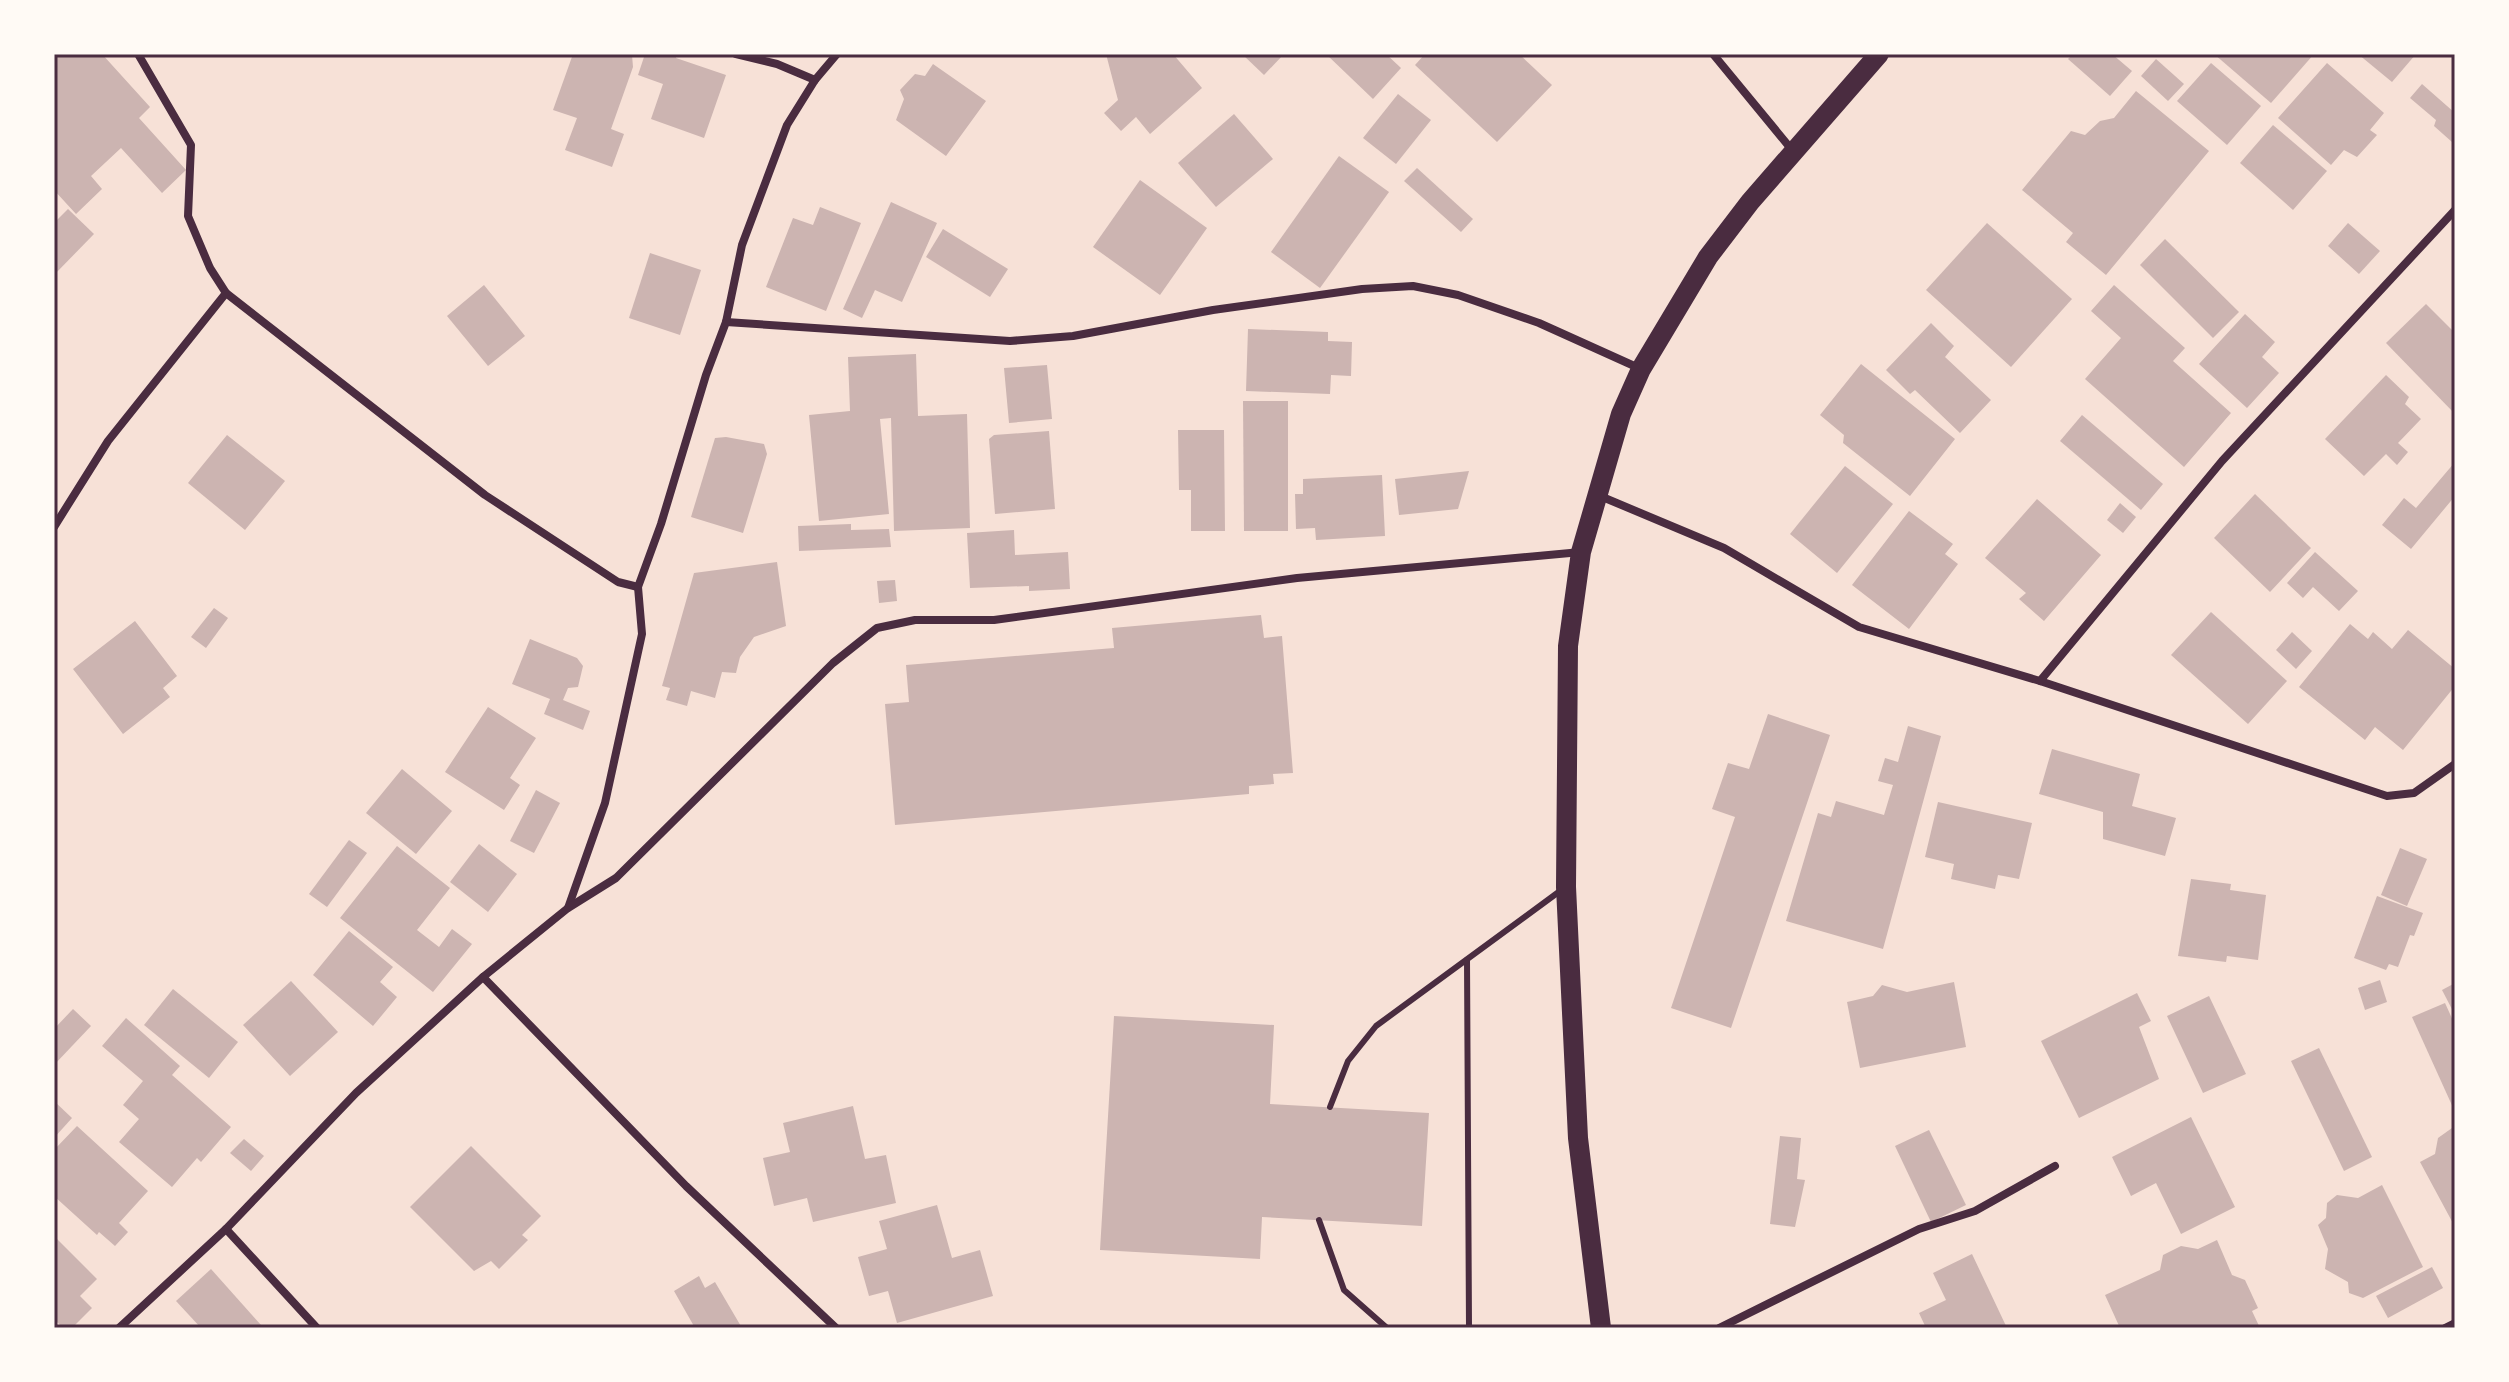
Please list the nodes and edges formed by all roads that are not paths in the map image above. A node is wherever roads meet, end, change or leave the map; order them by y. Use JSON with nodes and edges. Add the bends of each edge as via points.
{"nodes":[{"id":1,"x":138,"y":54,"type":"edge"},
{"id":2,"x":736,"y":54,"type":"edge"},
{"id":3,"x":837,"y":54,"type":"edge"},
{"id":4,"x":1713,"y":54,"type":"edge"},
{"id":5,"x":1879,"y":54,"type":"edge"},
{"id":6,"x":815,"y":80,"type":"junction"},
{"id":7,"x":1795,"y":154,"type":"junction"},
{"id":8,"x":2455,"y":210,"type":"edge"},
{"id":9,"x":226,"y":293,"type":"junction"},
{"id":10,"x":726,"y":322,"type":"junction"},
{"id":11,"x":1641,"y":369,"type":"junction"},
{"id":12,"x":1595,"y":495,"type":"junction"},
{"id":13,"x":54,"y":527,"type":"edge"},
{"id":14,"x":1581,"y":552,"type":"junction"},
{"id":15,"x":638,"y":587,"type":"junction"},
{"id":16,"x":2040,"y":681,"type":"junction"},
{"id":17,"x":2455,"y":764,"type":"edge"},
{"id":18,"x":1566,"y":887,"type":"junction"},
{"id":19,"x":568,"y":908,"type":"junction"},
{"id":20,"x":1467,"y":960,"type":"junction"},
{"id":21,"x":483,"y":977,"type":"junction"},
{"id":22,"x":1330,"y":1107,"type":"dead end"},
{"id":23,"x":2055,"y":1166,"type":"dead end"},
{"id":24,"x":1319,"y":1220,"type":"dead end"},
{"id":25,"x":226,"y":1229,"type":"junction"},
{"id":26,"x":2455,"y":1323,"type":"edge"},
{"id":27,"x":119,"y":1328,"type":"edge"},
{"id":28,"x":317,"y":1328,"type":"edge"},
{"id":29,"x":836,"y":1328,"type":"edge"},
{"id":30,"x":1387,"y":1328,"type":"edge"},
{"id":31,"x":1469,"y":1328,"type":"edge"},
{"id":32,"x":1601,"y":1328,"type":"edge"},
{"id":33,"x":1719,"y":1328,"type":"edge"},
{"id":34,"x":2445,"y":1328,"type":"edge"}],
"edges":[{"from":1,"to":9,"type":"street","via":[[191,145],[188,216]]},
{"from":2,"to":6,"type":"street"},
{"from":3,"to":6,"type":"street"},
{"from":4,"to":7,"type":"street"},
{"from":5,"to":7,"type":"main road"},
{"from":6,"to":10,"type":"street","via":[[787,125],[742,245]]},
{"from":7,"to":11,"type":"main road","via":[[1708,257]]},
{"from":8,"to":16,"type":"street","via":[[2222,461]]},
{"from":9,"to":13,"type":"street","via":[[108,441]]},
{"from":9,"to":15,"type":"street","via":[[485,495],[618,582]]},
{"from":10,"to":11,"type":"street","via":[[1010,341],[1413,286],[1458,295],[1539,323]]},
{"from":10,"to":15,"type":"street"},
{"from":11,"to":12,"type":"main road"},
{"from":12,"to":14,"type":"main road"},
{"from":12,"to":16,"type":"street","via":[[1724,548],[1859,627]]},
{"from":14,"to":18,"type":"main road","via":[[1568,646]]},
{"from":14,"to":19,"type":"street","via":[[1297,578],[994,620],[915,620],[877,628],[833,663],[616,878]]},
{"from":15,"to":19,"type":"street","via":[[642,634],[629,696],[605,803]]},
{"from":16,"to":17,"type":"street","via":[[2387,796],[2414,793]]},
{"from":18,"to":20,"type":"lane"},
{"from":18,"to":32,"type":"main road","via":[[1578,1138]]},
{"from":19,"to":21,"type":"street"},
{"from":20,"to":22,"type":"lane","via":[[1376,1026],[1348,1061]]},
{"from":20,"to":31,"type":"lane"},
{"from":21,"to":25,"type":"street","via":[[356,1093]]},
{"from":21,"to":29,"type":"street","via":[[686,1186]]},
{"from":23,"to":33,"type":"street","via":[[1975,1211],[1919,1229]]},
{"from":24,"to":30,"type":"lane","via":[[1344,1290]]},
{"from":25,"to":27,"type":"street"},
{"from":25,"to":28,"type":"street"},
{"from":26,"to":34,"type":"street"}]}
